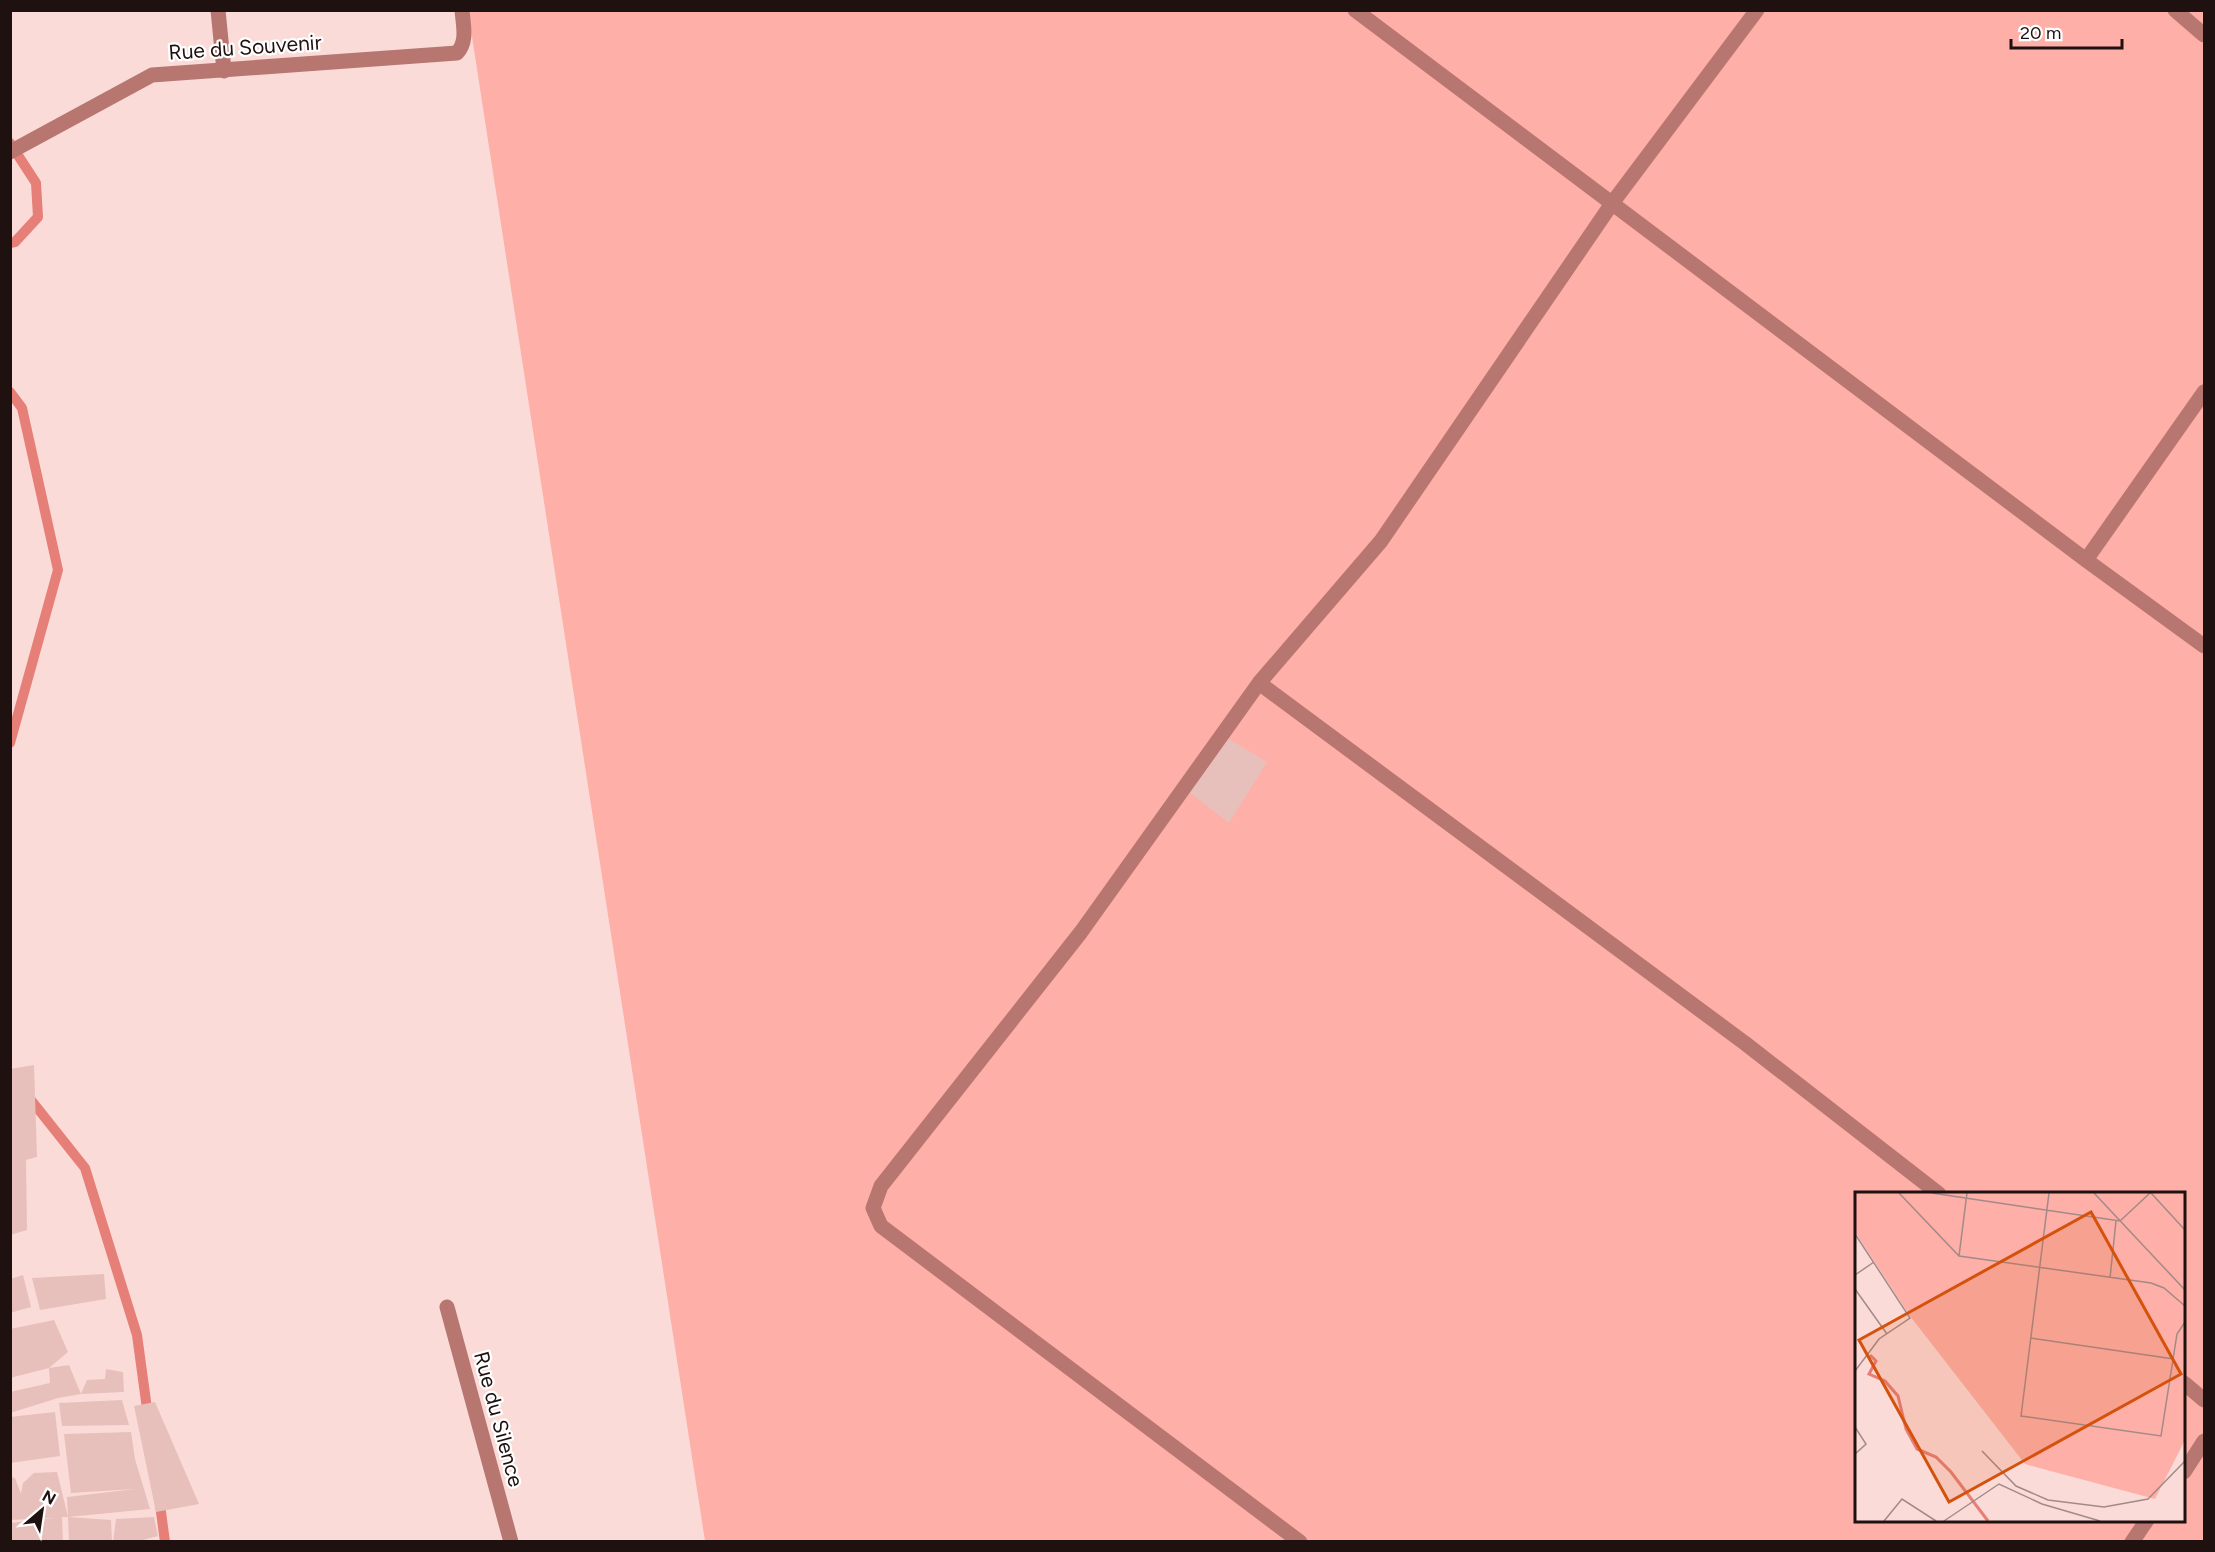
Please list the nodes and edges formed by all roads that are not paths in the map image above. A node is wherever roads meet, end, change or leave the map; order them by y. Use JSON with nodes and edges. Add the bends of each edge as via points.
{"nodes":[{"id":1,"x":218,"y":10,"type":"edge"},
{"id":2,"x":462,"y":10,"type":"edge"},
{"id":3,"x":1355,"y":10,"type":"edge"},
{"id":4,"x":1757,"y":10,"type":"edge"},
{"id":5,"x":2175,"y":10,"type":"edge"},
{"id":6,"x":2205,"y":35,"type":"edge"},
{"id":7,"x":224,"y":71,"type":"junction"},
{"id":8,"x":10,"y":152,"type":"edge"},
{"id":9,"x":1612,"y":202,"type":"junction"},
{"id":10,"x":2205,"y":392,"type":"edge"},
{"id":11,"x":2086,"y":560,"type":"junction"},
{"id":12,"x":2205,"y":646,"type":"edge"},
{"id":13,"x":1259,"y":683,"type":"junction"},
{"id":14,"x":1937,"y":1192,"type":"edge"},
{"id":15,"x":447,"y":1307,"type":"dead end"},
{"id":16,"x":2185,"y":1384,"type":"edge"},
{"id":17,"x":2205,"y":1400,"type":"edge"},
{"id":18,"x":2205,"y":1441,"type":"edge"},
{"id":19,"x":2185,"y":1471,"type":"edge"},
{"id":20,"x":2146,"y":1522,"type":"edge"},
{"id":21,"x":511,"y":1542,"type":"edge"},
{"id":22,"x":1300,"y":1542,"type":"edge"},
{"id":23,"x":2132,"y":1542,"type":"edge"}],
"edges":[{"from":1,"to":7,"type":"street"},
{"from":2,"to":7,"type":"street","name":"Rue du Souvenir","via":[[464,39],[457,52]]},
{"from":3,"to":9,"type":"street"},
{"from":4,"to":9,"type":"street"},
{"from":5,"to":6,"type":"street"},
{"from":7,"to":8,"type":"street","name":"Rue du Souvenir","via":[[152,75]]},
{"from":9,"to":11,"type":"street"},
{"from":9,"to":13,"type":"street","via":[[1381,541]]},
{"from":10,"to":11,"type":"street"},
{"from":11,"to":12,"type":"street"},
{"from":13,"to":14,"type":"street","via":[[1746,1044]]},
{"from":13,"to":22,"type":"street","via":[[1081,932],[881,1186],[873,1208],[881,1226]]},
{"from":15,"to":21,"type":"street","name":"Rue du Silence"},
{"from":16,"to":17,"type":"street"},
{"from":18,"to":19,"type":"street"},
{"from":20,"to":23,"type":"street"}]}
